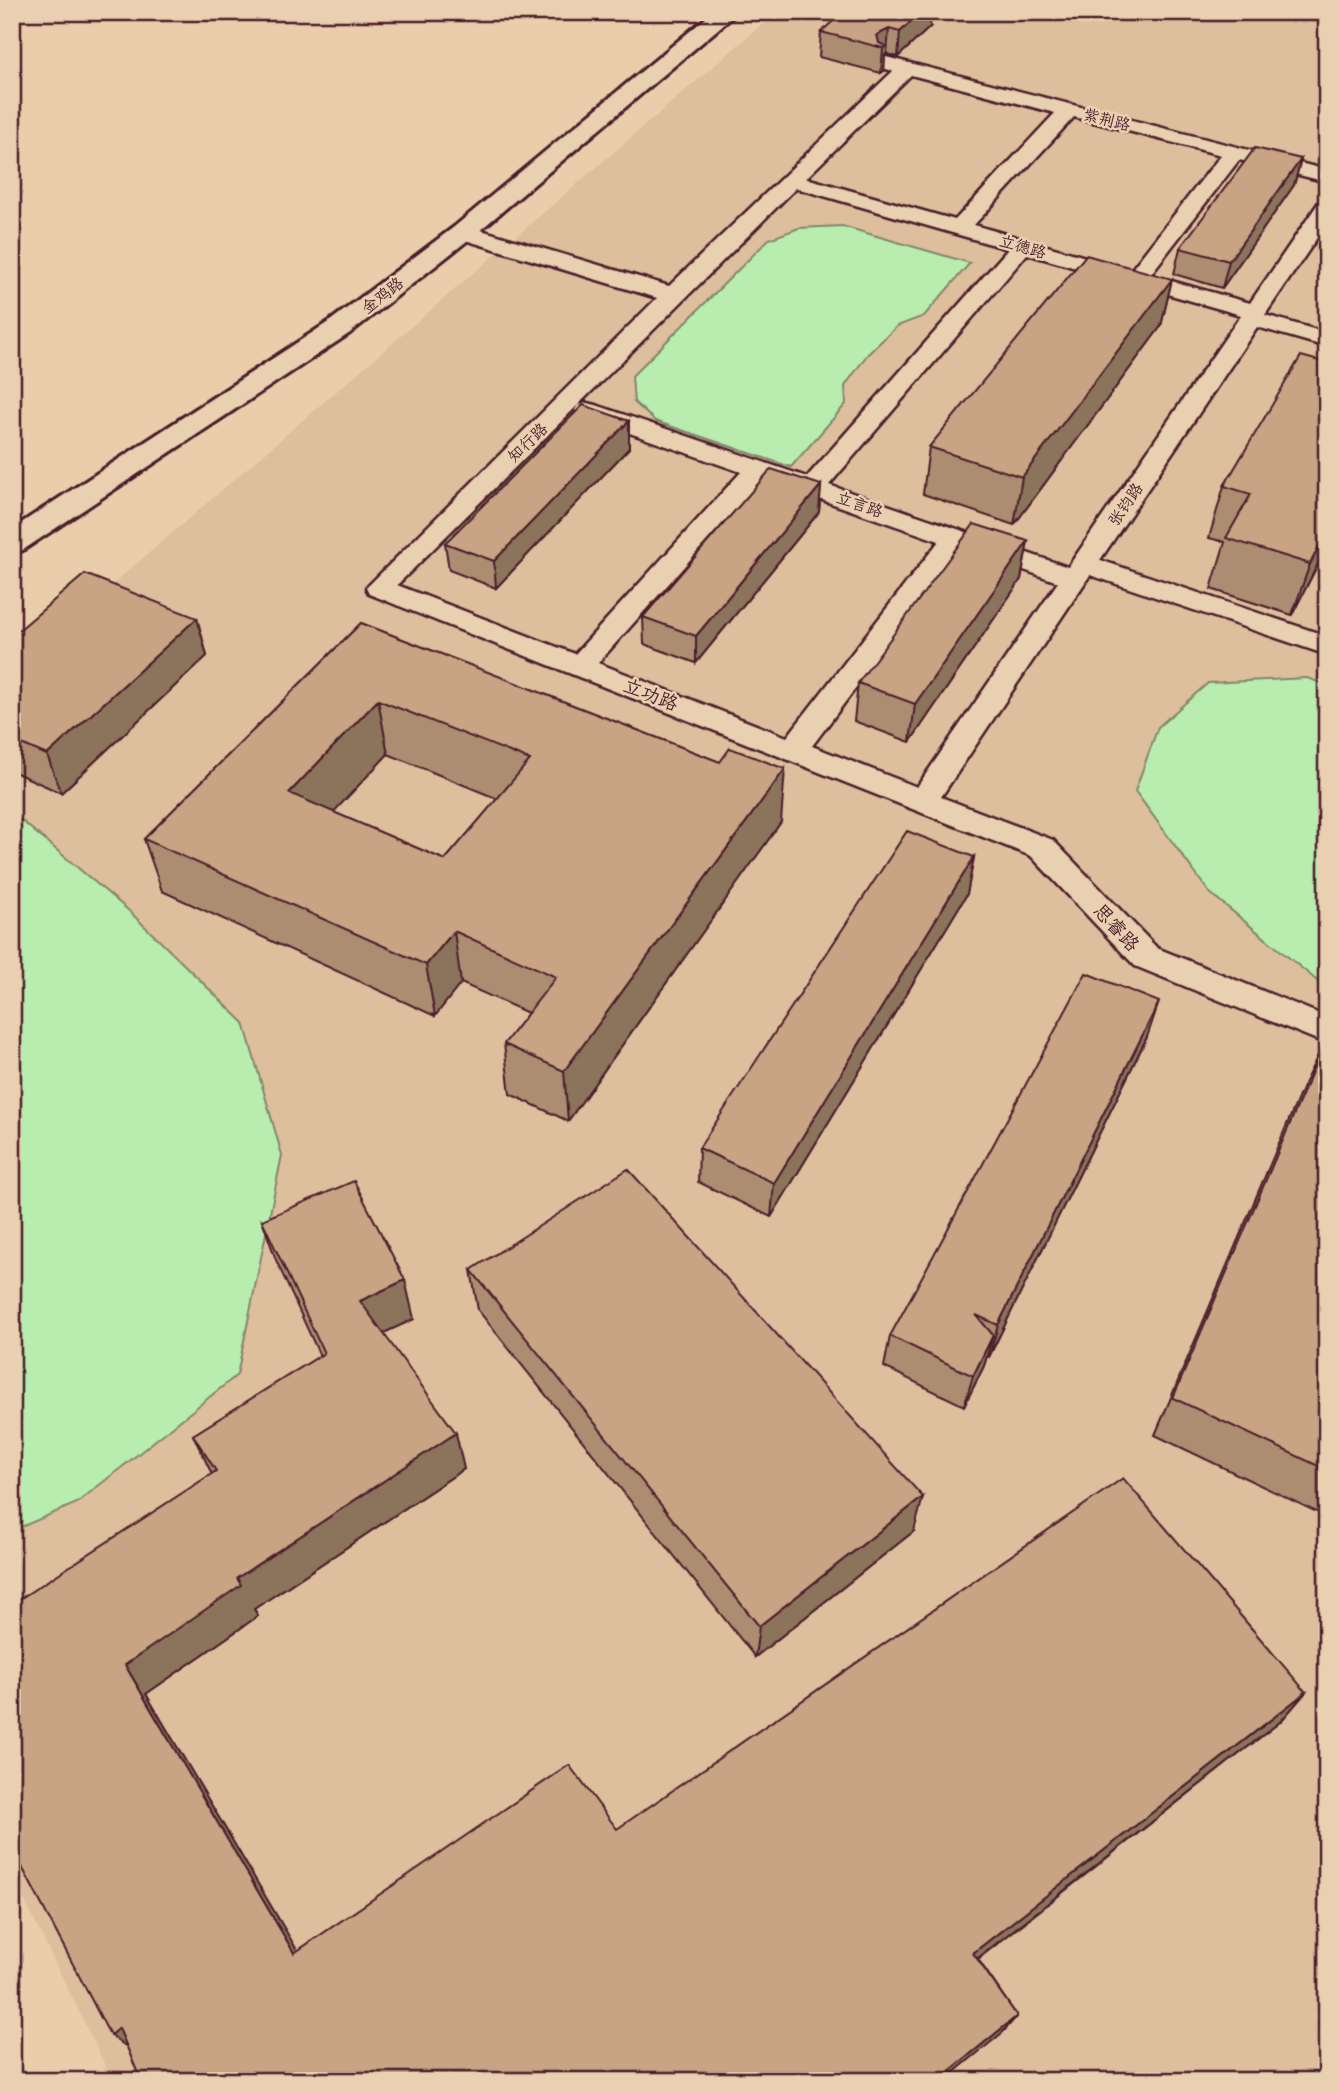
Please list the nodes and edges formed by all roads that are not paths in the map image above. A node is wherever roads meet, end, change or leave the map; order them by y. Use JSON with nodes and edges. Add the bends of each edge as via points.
{"nodes":[{"id":1,"x":727,"y":12,"type":"edge"},
{"id":2,"x":897,"y":65,"type":"joint"},
{"id":3,"x":1069,"y":110,"type":"junction"},
{"id":4,"x":1234,"y":152,"type":"junction"},
{"id":5,"x":1327,"y":176,"type":"edge"},
{"id":6,"x":792,"y":180,"type":"junction"},
{"id":7,"x":1327,"y":207,"type":"edge"},
{"id":8,"x":960,"y":228,"type":"junction"},
{"id":9,"x":463,"y":232,"type":"junction"},
{"id":10,"x":1022,"y":246,"type":"junction"},
{"id":11,"x":1136,"y":278,"type":"junction"},
{"id":12,"x":673,"y":295,"type":"junction"},
{"id":13,"x":1253,"y":315,"type":"junction"},
{"id":14,"x":1327,"y":340,"type":"edge"},
{"id":15,"x":567,"y":403,"type":"junction"},
{"id":16,"x":757,"y":469,"type":"junction"},
{"id":17,"x":812,"y":488,"type":"junction"},
{"id":18,"x":956,"y":537,"type":"junction"},
{"id":19,"x":12,"y":543,"type":"edge"},
{"id":20,"x":1079,"y":571,"type":"junction"},
{"id":21,"x":379,"y":588,"type":"joint"},
{"id":22,"x":1327,"y":646,"type":"edge"},
{"id":23,"x":580,"y":666,"type":"junction"},
{"id":24,"x":793,"y":750,"type":"junction"},
{"id":25,"x":923,"y":801,"type":"junction"},
{"id":26,"x":1327,"y":1031,"type":"edge"}],
"edges":[{"from":1,"to":9,"type":"main road","name":"金鸡路"},
{"from":2,"to":3,"type":"lane","name":"紫荆路"},
{"from":2,"to":6,"type":"lane","name":"知行路"},
{"from":3,"to":4,"type":"lane","name":"紫荆路"},
{"from":3,"to":8,"type":"lane"},
{"from":4,"to":5,"type":"lane","name":"紫荆路"},
{"from":4,"to":11,"type":"lane"},
{"from":6,"to":8,"type":"lane","name":"立德路"},
{"from":6,"to":12,"type":"lane","name":"知行路"},
{"from":7,"to":13,"type":"lane","name":"张钧路"},
{"from":8,"to":10,"type":"lane","name":"立德路"},
{"from":9,"to":12,"type":"lane"},
{"from":9,"to":19,"type":"main road","name":"金鸡路","via":[[340,327]]},
{"from":10,"to":11,"type":"lane","name":"立德路"},
{"from":10,"to":17,"type":"lane"},
{"from":11,"to":13,"type":"lane","name":"立德路"},
{"from":12,"to":15,"type":"lane","name":"知行路"},
{"from":13,"to":14,"type":"lane","name":"立德路"},
{"from":13,"to":20,"type":"lane","name":"张钧路"},
{"from":15,"to":16,"type":"lane","name":"立言路"},
{"from":15,"to":21,"type":"lane","name":"知行路"},
{"from":16,"to":17,"type":"lane","name":"立言路"},
{"from":16,"to":23,"type":"lane"},
{"from":17,"to":18,"type":"lane","name":"立言路"},
{"from":18,"to":20,"type":"lane","name":"立言路"},
{"from":18,"to":24,"type":"lane"},
{"from":20,"to":22,"type":"lane","name":"立言路"},
{"from":20,"to":25,"type":"lane","name":"张钧路"},
{"from":21,"to":23,"type":"lane","name":"立功路"},
{"from":23,"to":24,"type":"lane","name":"立功路"},
{"from":24,"to":25,"type":"lane","name":"立功路"},
{"from":25,"to":26,"type":"lane","name":"思睿路","via":[[1042,848],[1146,957]]}]}
